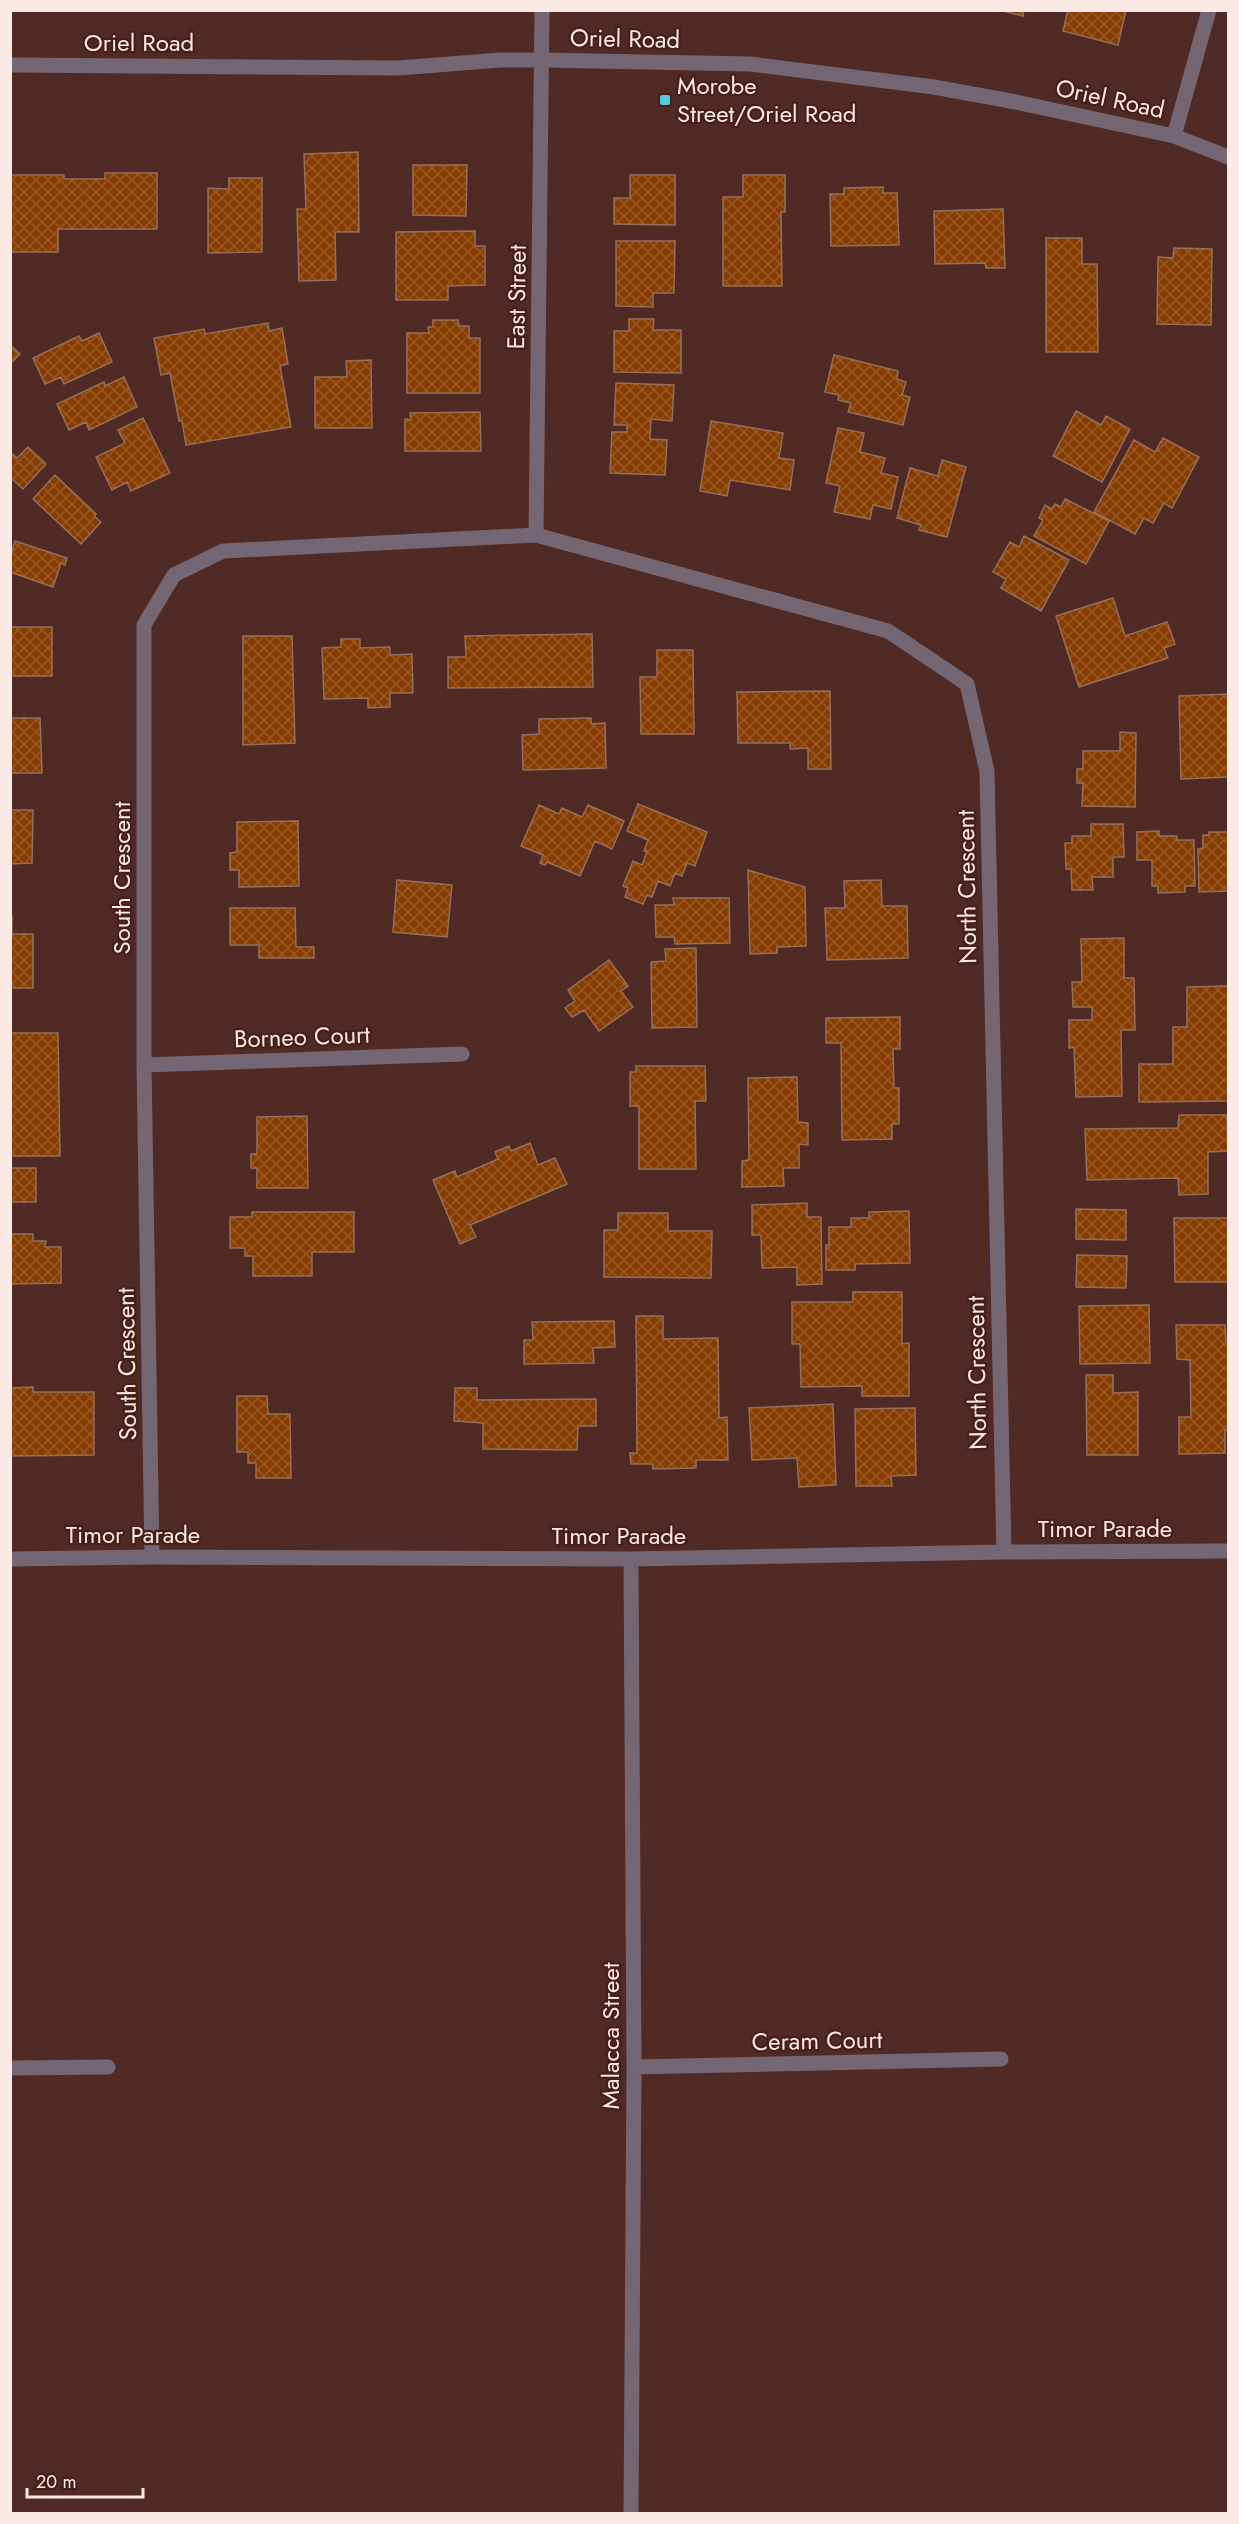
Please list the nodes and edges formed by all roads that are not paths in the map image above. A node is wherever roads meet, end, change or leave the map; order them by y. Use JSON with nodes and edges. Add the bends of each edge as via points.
{"nodes":[{"id":1,"x":542,"y":10,"type":"edge"},
{"id":2,"x":1209,"y":10,"type":"edge"},
{"id":3,"x":542,"y":60,"type":"junction"},
{"id":4,"x":10,"y":65,"type":"edge"},
{"id":5,"x":1174,"y":136,"type":"junction"},
{"id":6,"x":1228,"y":157,"type":"edge"},
{"id":7,"x":536,"y":535,"type":"junction"},
{"id":8,"x":462,"y":1054,"type":"dead end"},
{"id":9,"x":144,"y":1065,"type":"junction"},
{"id":10,"x":1228,"y":1551,"type":"edge"},
{"id":11,"x":1004,"y":1552,"type":"junction"},
{"id":12,"x":152,"y":1557,"type":"junction"},
{"id":13,"x":10,"y":1559,"type":"edge"},
{"id":14,"x":631,"y":1559,"type":"junction"},
{"id":15,"x":1001,"y":2059,"type":"dead end"},
{"id":16,"x":108,"y":2067,"type":"dead end"},
{"id":17,"x":634,"y":2067,"type":"junction"},
{"id":18,"x":10,"y":2068,"type":"edge"},
{"id":19,"x":631,"y":2514,"type":"edge"}],
"edges":[{"from":1,"to":3,"type":"street","name":"East Street"},
{"from":2,"to":5,"type":"street"},
{"from":3,"to":4,"type":"street","name":"Oriel Road","via":[[399,68]]},
{"from":3,"to":5,"type":"street","name":"Oriel Road","via":[[750,64],[934,87]]},
{"from":3,"to":7,"type":"street","name":"East Street"},
{"from":5,"to":6,"type":"street","name":"Oriel Road"},
{"from":7,"to":9,"type":"street","name":"South Crescent","via":[[223,550],[174,575],[144,626]]},
{"from":7,"to":11,"type":"street","name":"North Crescent","via":[[888,631],[967,684],[987,771]]},
{"from":8,"to":9,"type":"street","name":"Borneo Court"},
{"from":9,"to":12,"type":"street","name":"South Crescent"},
{"from":10,"to":11,"type":"street","name":"Timor Parade"},
{"from":11,"to":14,"type":"street","name":"Timor Parade"},
{"from":12,"to":13,"type":"street","name":"Timor Parade"},
{"from":12,"to":14,"type":"street","name":"Timor Parade"},
{"from":14,"to":17,"type":"street","name":"Malacca Street"},
{"from":15,"to":17,"type":"street","name":"Ceram Court"},
{"from":16,"to":18,"type":"street"},
{"from":17,"to":19,"type":"street","name":"Malacca Street"}]}
